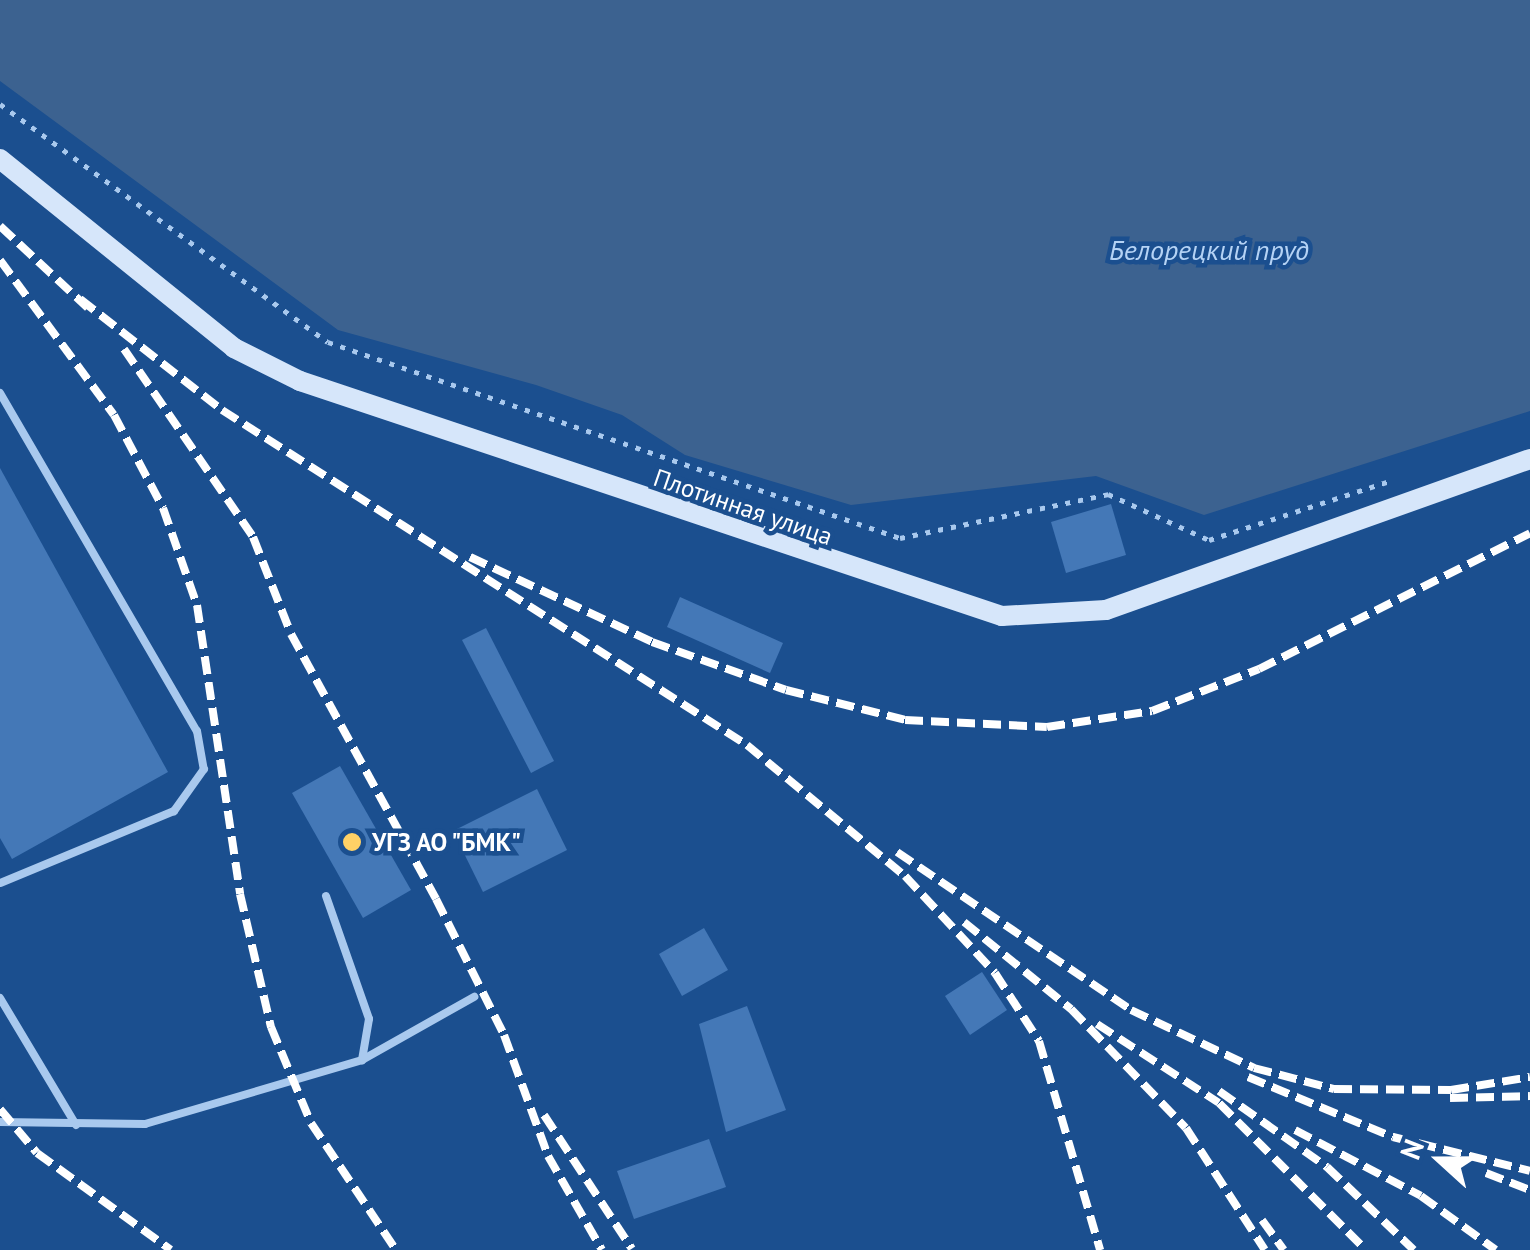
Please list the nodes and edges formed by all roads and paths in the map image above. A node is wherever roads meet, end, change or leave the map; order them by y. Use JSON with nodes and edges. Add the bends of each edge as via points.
{"nodes":[{"id":1,"x":0,"y":104,"type":"edge"},
{"id":2,"x":0,"y":158,"type":"edge"},
{"id":3,"x":0,"y":393,"type":"edge"},
{"id":4,"x":1530,"y":459,"type":"edge"},
{"id":5,"x":1398,"y":479,"type":"dead end"},
{"id":6,"x":0,"y":883,"type":"edge"},
{"id":7,"x":326,"y":896,"type":"dead end"},
{"id":8,"x":474,"y":997,"type":"dead end"},
{"id":9,"x":0,"y":998,"type":"edge"},
{"id":10,"x":362,"y":1060,"type":"junction"},
{"id":11,"x":0,"y":1122,"type":"edge"},
{"id":12,"x":76,"y":1126,"type":"junction"}],
"edges":[{"from":1,"to":5,"type":"path","via":[[328,342],[900,538],[1108,494],[1209,540]]},
{"from":2,"to":4,"type":"street","name":"Плотинная улица","via":[[234,348],[300,381],[1002,616],[1106,610]]},
{"from":3,"to":6,"type":"lane","via":[[197,731],[204,769],[174,811]]},
{"from":7,"to":10,"type":"lane","via":[[369,1019]]},
{"from":8,"to":10,"type":"lane"},
{"from":9,"to":12,"type":"lane"},
{"from":10,"to":12,"type":"lane","via":[[145,1124]]},
{"from":11,"to":12,"type":"lane"}]}
